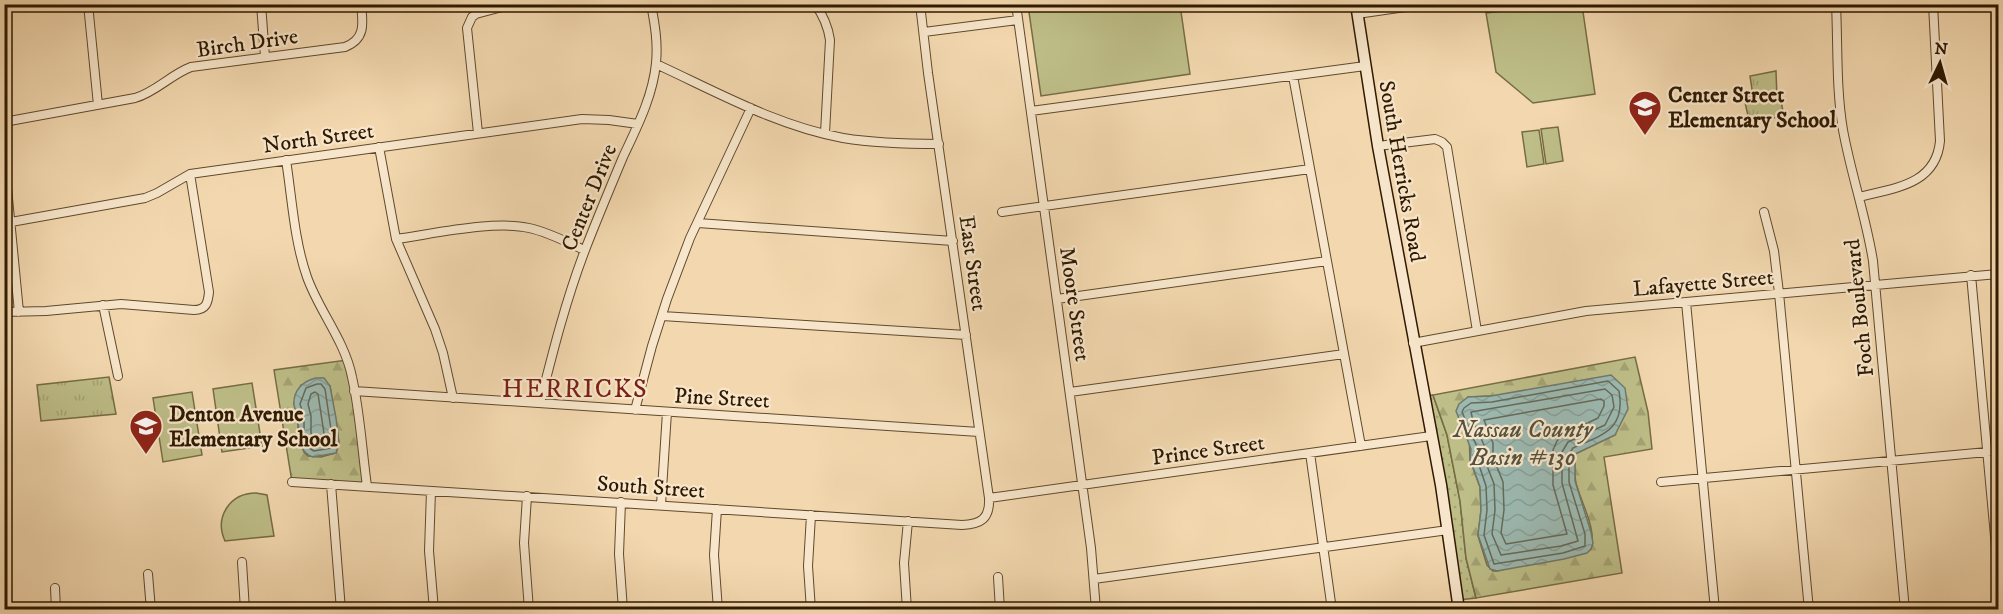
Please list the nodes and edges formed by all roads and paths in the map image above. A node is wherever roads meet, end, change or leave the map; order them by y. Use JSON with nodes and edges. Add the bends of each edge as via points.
{"nodes":[{"id":1,"x":88,"y":4,"type":"edge"},
{"id":2,"x":261,"y":4,"type":"edge"},
{"id":3,"x":361,"y":4,"type":"edge"},
{"id":4,"x":513,"y":4,"type":"edge"},
{"id":5,"x":651,"y":4,"type":"edge"},
{"id":6,"x":815,"y":4,"type":"edge"},
{"id":7,"x":920,"y":4,"type":"edge"},
{"id":8,"x":1016,"y":4,"type":"edge"},
{"id":9,"x":1426,"y":4,"type":"edge"},
{"id":10,"x":1836,"y":4,"type":"edge"},
{"id":11,"x":1934,"y":4,"type":"edge"},
{"id":12,"x":1357,"y":9,"type":"edge"},
{"id":13,"x":1018,"y":20,"type":"junction"},
{"id":14,"x":924,"y":32,"type":"junction"},
{"id":15,"x":265,"y":57,"type":"junction"},
{"id":16,"x":656,"y":64,"type":"junction"},
{"id":17,"x":1365,"y":66,"type":"junction"},
{"id":18,"x":1293,"y":76,"type":"junction"},
{"id":19,"x":98,"y":105,"type":"junction"},
{"id":20,"x":751,"y":108,"type":"junction"},
{"id":21,"x":1031,"y":111,"type":"junction"},
{"id":22,"x":4,"y":122,"type":"edge"},
{"id":23,"x":638,"y":124,"type":"junction"},
{"id":24,"x":478,"y":133,"type":"junction"},
{"id":25,"x":825,"y":133,"type":"junction"},
{"id":26,"x":939,"y":144,"type":"junction"},
{"id":27,"x":1378,"y":146,"type":"junction"},
{"id":28,"x":379,"y":147,"type":"junction"},
{"id":29,"x":4,"y":157,"type":"edge"},
{"id":30,"x":286,"y":160,"type":"junction"},
{"id":31,"x":1310,"y":169,"type":"junction"},
{"id":32,"x":190,"y":174,"type":"junction"},
{"id":33,"x":1859,"y":197,"type":"junction"},
{"id":34,"x":1044,"y":206,"type":"junction"},
{"id":35,"x":1002,"y":212,"type":"dead end"},
{"id":36,"x":1764,"y":212,"type":"dead end"},
{"id":37,"x":10,"y":222,"type":"junction"},
{"id":38,"x":698,"y":223,"type":"junction"},
{"id":39,"x":396,"y":239,"type":"junction"},
{"id":40,"x":953,"y":241,"type":"junction"},
{"id":41,"x":584,"y":250,"type":"junction"},
{"id":42,"x":1327,"y":261,"type":"junction"},
{"id":43,"x":1998,"y":274,"type":"edge"},
{"id":44,"x":1971,"y":275,"type":"junction"},
{"id":45,"x":1875,"y":284,"type":"junction"},
{"id":46,"x":1779,"y":293,"type":"junction"},
{"id":47,"x":1057,"y":299,"type":"junction"},
{"id":48,"x":1686,"y":302,"type":"junction"},
{"id":49,"x":103,"y":305,"type":"junction"},
{"id":50,"x":4,"y":312,"type":"edge"},
{"id":51,"x":19,"y":312,"type":"junction"},
{"id":52,"x":662,"y":316,"type":"junction"},
{"id":53,"x":1477,"y":331,"type":"junction"},
{"id":54,"x":966,"y":336,"type":"junction"},
{"id":55,"x":1413,"y":343,"type":"junction"},
{"id":56,"x":1344,"y":354,"type":"junction"},
{"id":57,"x":118,"y":376,"type":"dead end"},
{"id":58,"x":354,"y":392,"type":"junction"},
{"id":59,"x":1070,"y":392,"type":"junction"},
{"id":60,"x":453,"y":398,"type":"junction"},
{"id":61,"x":540,"y":403,"type":"junction"},
{"id":62,"x":635,"y":410,"type":"junction"},
{"id":63,"x":667,"y":412,"type":"junction"},
{"id":64,"x":979,"y":432,"type":"junction"},
{"id":65,"x":1431,"y":436,"type":"junction"},
{"id":66,"x":1361,"y":446,"type":"junction"},
{"id":67,"x":1998,"y":451,"type":"edge"},
{"id":68,"x":1987,"y":452,"type":"junction"},
{"id":69,"x":1310,"y":453,"type":"junction"},
{"id":70,"x":1892,"y":460,"type":"junction"},
{"id":71,"x":1796,"y":469,"type":"junction"},
{"id":72,"x":1702,"y":478,"type":"junction"},
{"id":73,"x":292,"y":482,"type":"dead end"},
{"id":74,"x":1661,"y":482,"type":"dead end"},
{"id":75,"x":331,"y":484,"type":"junction"},
{"id":76,"x":1083,"y":485,"type":"junction"},
{"id":77,"x":367,"y":486,"type":"junction"},
{"id":78,"x":431,"y":491,"type":"junction"},
{"id":79,"x":527,"y":496,"type":"junction"},
{"id":80,"x":989,"y":498,"type":"junction"},
{"id":81,"x":621,"y":502,"type":"junction"},
{"id":82,"x":661,"y":505,"type":"junction"},
{"id":83,"x":717,"y":509,"type":"junction"},
{"id":84,"x":810,"y":515,"type":"junction"},
{"id":85,"x":908,"y":521,"type":"junction"},
{"id":86,"x":1448,"y":530,"type":"junction"},
{"id":87,"x":1323,"y":547,"type":"junction"},
{"id":88,"x":242,"y":562,"type":"dead end"},
{"id":89,"x":1998,"y":569,"type":"edge"},
{"id":90,"x":148,"y":574,"type":"dead end"},
{"id":91,"x":998,"y":577,"type":"dead end"},
{"id":92,"x":1094,"y":579,"type":"junction"},
{"id":93,"x":55,"y":588,"type":"dead end"},
{"id":94,"x":56,"y":609,"type":"edge"},
{"id":95,"x":151,"y":609,"type":"edge"},
{"id":96,"x":245,"y":609,"type":"edge"},
{"id":97,"x":340,"y":609,"type":"edge"},
{"id":98,"x":434,"y":609,"type":"edge"},
{"id":99,"x":529,"y":609,"type":"edge"},
{"id":100,"x":623,"y":609,"type":"edge"},
{"id":101,"x":718,"y":609,"type":"edge"},
{"id":102,"x":811,"y":609,"type":"edge"},
{"id":103,"x":907,"y":609,"type":"edge"},
{"id":104,"x":1000,"y":609,"type":"edge"},
{"id":105,"x":1096,"y":609,"type":"edge"},
{"id":106,"x":1332,"y":609,"type":"edge"},
{"id":107,"x":1458,"y":609,"type":"edge"},
{"id":108,"x":1714,"y":609,"type":"edge"},
{"id":109,"x":1809,"y":609,"type":"edge"},
{"id":110,"x":1905,"y":609,"type":"edge"}],
"edges":[{"from":1,"to":19,"type":"street"},
{"from":2,"to":15,"type":"street"},
{"from":3,"to":15,"type":"street","name":"Birch Drive","via":[[362,32],[351,45]]},
{"from":4,"to":24,"type":"street","via":[[472,16],[466,28]]},
{"from":5,"to":16,"type":"street","name":"Center Drive","via":[[657,31]]},
{"from":6,"to":25,"type":"street","via":[[830,40]]},
{"from":7,"to":14,"type":"street","name":"East Street"},
{"from":8,"to":13,"type":"street","name":"Moore Street"},
{"from":9,"to":12,"type":"street"},
{"from":10,"to":33,"type":"street","name":"Foch Boulevard","via":[[1842,126]]},
{"from":11,"to":33,"type":"street","via":[[1940,141],[1936,159],[1916,181]]},
{"from":12,"to":17,"type":"main road","name":"South Herricks Road"},
{"from":13,"to":14,"type":"street"},
{"from":13,"to":21,"type":"street","name":"Moore Street"},
{"from":14,"to":26,"type":"street","name":"East Street"},
{"from":15,"to":19,"type":"street","name":"Birch Drive","via":[[191,67],[147,94]]},
{"from":16,"to":20,"type":"street"},
{"from":16,"to":23,"type":"street","name":"Center Drive"},
{"from":17,"to":18,"type":"street"},
{"from":17,"to":27,"type":"main road","name":"South Herricks Road"},
{"from":18,"to":21,"type":"street"},
{"from":18,"to":31,"type":"street"},
{"from":19,"to":22,"type":"street","name":"Birch Drive"},
{"from":20,"to":25,"type":"street"},
{"from":20,"to":38,"type":"street"},
{"from":21,"to":34,"type":"street","name":"Moore Street"},
{"from":23,"to":24,"type":"street","name":"North Street","via":[[582,119]]},
{"from":23,"to":41,"type":"street","name":"Center Drive"},
{"from":24,"to":28,"type":"street","name":"North Street"},
{"from":25,"to":26,"type":"street","via":[[866,140]]},
{"from":26,"to":40,"type":"street","name":"East Street"},
{"from":27,"to":53,"type":"street","via":[[1435,139],[1447,147]]},
{"from":27,"to":55,"type":"main road","name":"South Herricks Road"},
{"from":28,"to":30,"type":"street","name":"North Street"},
{"from":28,"to":39,"type":"street"},
{"from":29,"to":37,"type":"street"},
{"from":30,"to":32,"type":"street","name":"North Street"},
{"from":30,"to":58,"type":"street","via":[[306,274],[347,360]]},
{"from":31,"to":34,"type":"street"},
{"from":31,"to":42,"type":"street"},
{"from":32,"to":37,"type":"street","name":"North Street","via":[[145,198]]},
{"from":32,"to":49,"type":"street","via":[[209,292],[206,305],[200,310]]},
{"from":33,"to":45,"type":"street","name":"Foch Boulevard"},
{"from":34,"to":35,"type":"street"},
{"from":34,"to":47,"type":"street","name":"Moore Street"},
{"from":36,"to":46,"type":"street"},
{"from":37,"to":51,"type":"street"},
{"from":38,"to":40,"type":"street"},
{"from":38,"to":52,"type":"street"},
{"from":39,"to":41,"type":"street","via":[[513,225],[544,232]]},
{"from":39,"to":60,"type":"street","via":[[435,329]]},
{"from":40,"to":54,"type":"street","name":"East Street"},
{"from":41,"to":61,"type":"street","name":"Center Drive","via":[[557,333]]},
{"from":42,"to":47,"type":"street"},
{"from":42,"to":56,"type":"street"},
{"from":43,"to":44,"type":"street","name":"Lafayette Street"},
{"from":44,"to":45,"type":"street","name":"Lafayette Street"},
{"from":44,"to":68,"type":"street"},
{"from":45,"to":46,"type":"street","name":"Lafayette Street"},
{"from":45,"to":70,"type":"street","name":"Foch Boulevard"},
{"from":46,"to":48,"type":"street","name":"Lafayette Street"},
{"from":46,"to":71,"type":"street"},
{"from":47,"to":59,"type":"street","name":"Moore Street"},
{"from":48,"to":53,"type":"street","name":"Lafayette Street","via":[[1586,311]]},
{"from":48,"to":72,"type":"street"},
{"from":49,"to":51,"type":"street"},
{"from":49,"to":57,"type":"street"},
{"from":50,"to":51,"type":"street"},
{"from":52,"to":54,"type":"street"},
{"from":52,"to":62,"type":"street"},
{"from":53,"to":55,"type":"street","name":"Lafayette Street"},
{"from":54,"to":64,"type":"street","name":"East Street"},
{"from":55,"to":65,"type":"main road","name":"South Herricks Road"},
{"from":56,"to":59,"type":"street"},
{"from":56,"to":66,"type":"street"},
{"from":58,"to":60,"type":"street","name":"Pine Street"},
{"from":58,"to":77,"type":"street"},
{"from":59,"to":76,"type":"street","name":"Moore Street"},
{"from":60,"to":61,"type":"street","name":"Pine Street"},
{"from":61,"to":62,"type":"street","name":"Pine Street"},
{"from":62,"to":63,"type":"street","name":"Pine Street"},
{"from":63,"to":64,"type":"street","name":"Pine Street"},
{"from":63,"to":82,"type":"street"},
{"from":64,"to":80,"type":"street","name":"East Street"},
{"from":65,"to":66,"type":"street","name":"Prince Street"},
{"from":65,"to":86,"type":"main road","name":"South Herricks Road"},
{"from":66,"to":69,"type":"street","name":"Prince Street"},
{"from":67,"to":68,"type":"street"},
{"from":68,"to":70,"type":"street"},
{"from":68,"to":89,"type":"street"},
{"from":69,"to":76,"type":"street","name":"Prince Street"},
{"from":69,"to":87,"type":"street"},
{"from":70,"to":71,"type":"street"},
{"from":70,"to":110,"type":"street","name":"Foch Boulevard"},
{"from":71,"to":72,"type":"street"},
{"from":71,"to":109,"type":"street"},
{"from":72,"to":74,"type":"street"},
{"from":72,"to":108,"type":"street"},
{"from":73,"to":75,"type":"street","name":"South Street"},
{"from":75,"to":77,"type":"street","name":"South Street"},
{"from":75,"to":97,"type":"street"},
{"from":76,"to":80,"type":"street","name":"Prince Street"},
{"from":76,"to":92,"type":"street","name":"Moore Street"},
{"from":77,"to":78,"type":"street","name":"South Street"},
{"from":78,"to":79,"type":"street","name":"South Street"},
{"from":78,"to":98,"type":"street","via":[[429,551]]},
{"from":79,"to":81,"type":"street","name":"South Street"},
{"from":79,"to":99,"type":"street","via":[[524,543]]},
{"from":80,"to":85,"type":"street","name":"South Street","via":[[988,511],[974,524]]},
{"from":81,"to":82,"type":"street","name":"South Street"},
{"from":81,"to":100,"type":"street"},
{"from":82,"to":83,"type":"street","name":"South Street"},
{"from":83,"to":84,"type":"street","name":"South Street"},
{"from":83,"to":101,"type":"street","via":[[714,555]]},
{"from":84,"to":85,"type":"street","name":"South Street"},
{"from":84,"to":102,"type":"street"},
{"from":85,"to":103,"type":"street","via":[[904,563]]},
{"from":86,"to":87,"type":"street"},
{"from":86,"to":107,"type":"main road","name":"South Herricks Road"},
{"from":87,"to":92,"type":"street"},
{"from":87,"to":106,"type":"street"},
{"from":88,"to":96,"type":"street"},
{"from":90,"to":95,"type":"street"},
{"from":91,"to":104,"type":"street"},
{"from":92,"to":105,"type":"street","name":"Moore Street"},
{"from":93,"to":94,"type":"street"}]}
